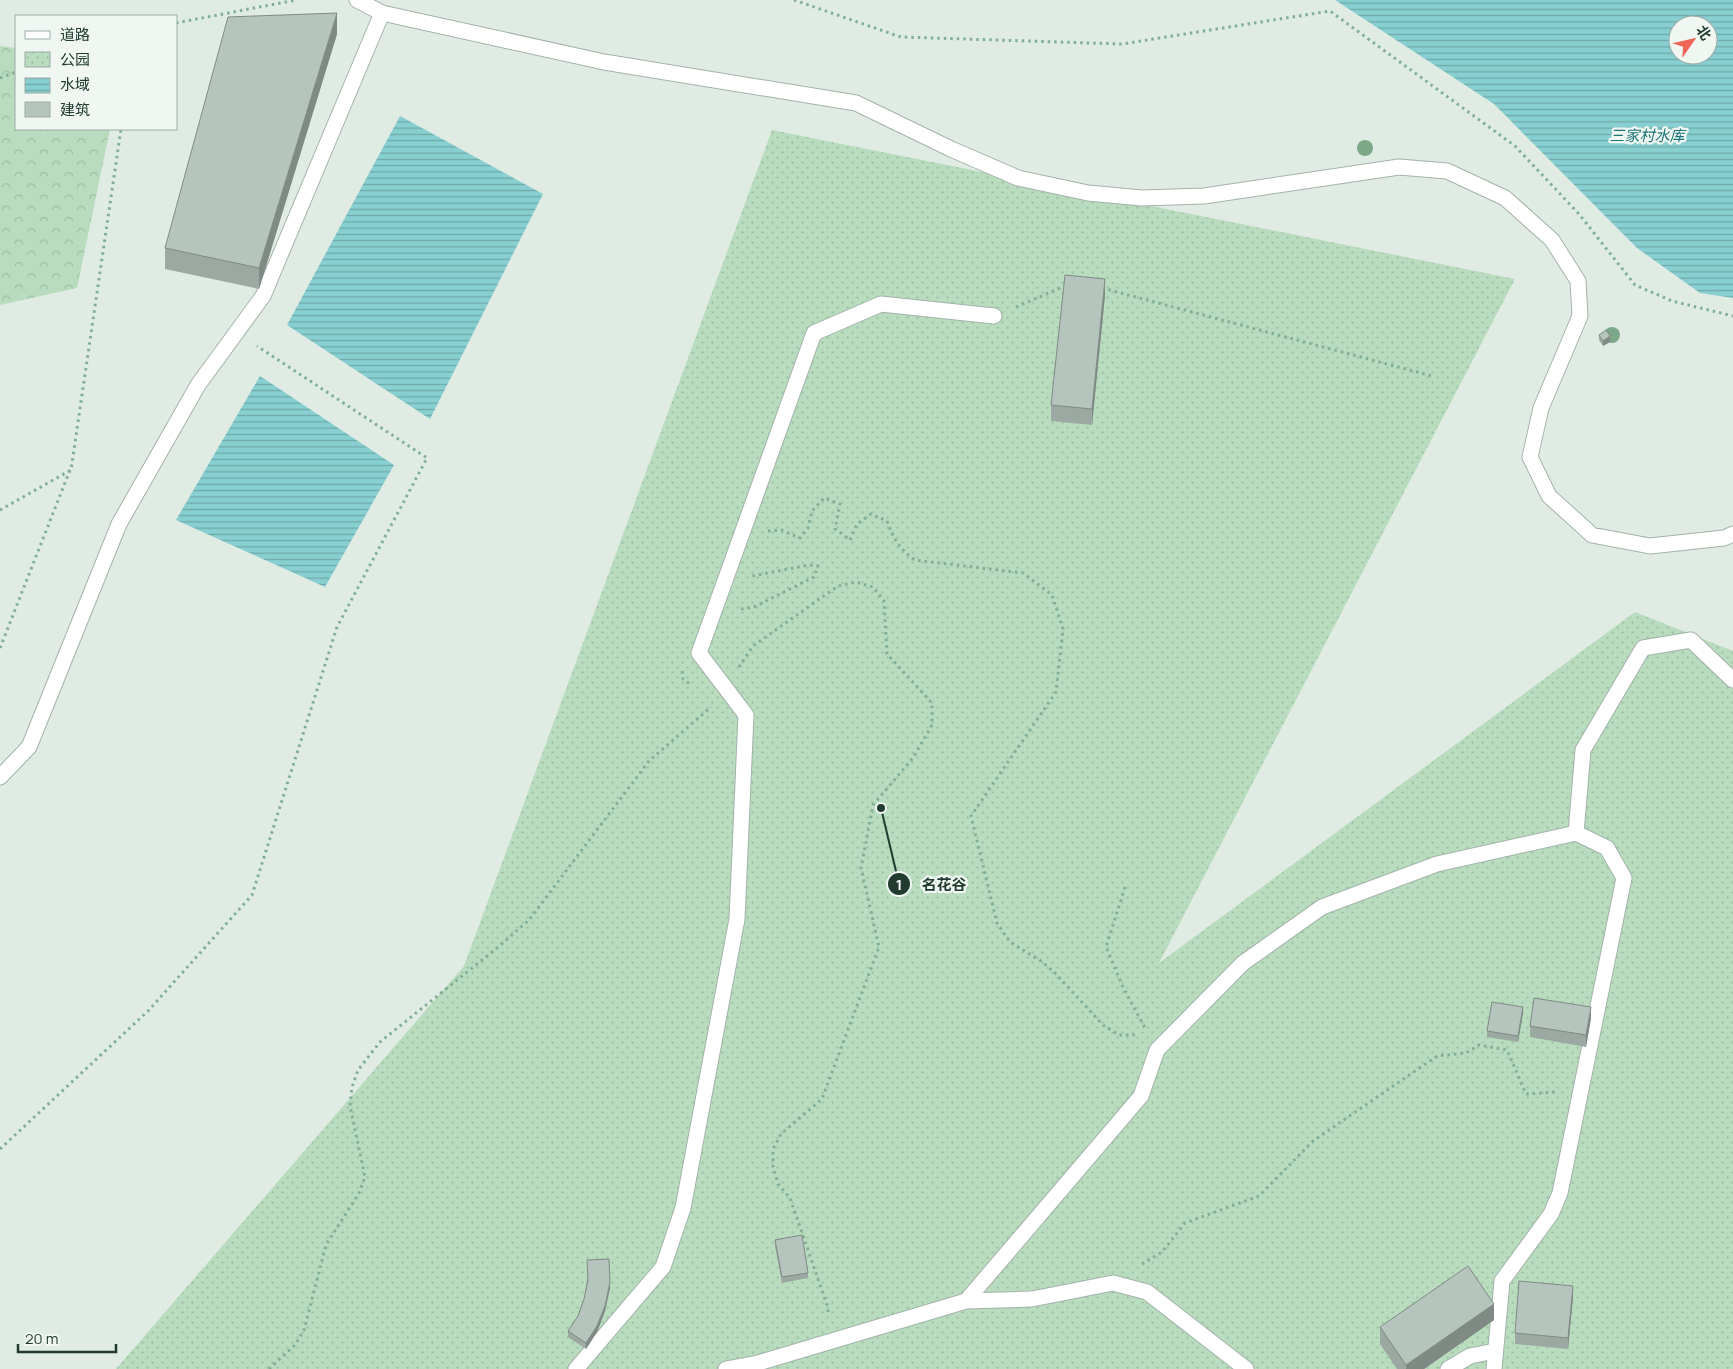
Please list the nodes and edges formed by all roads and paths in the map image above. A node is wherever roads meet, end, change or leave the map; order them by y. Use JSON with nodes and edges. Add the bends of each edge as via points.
{"nodes":[{"id":1,"x":296,"y":0,"type":"edge"},
{"id":2,"x":358,"y":0,"type":"edge"},
{"id":3,"x":794,"y":0,"type":"edge"},
{"id":4,"x":382,"y":13,"type":"junction"},
{"id":5,"x":178,"y":23,"type":"edge"},
{"id":6,"x":15,"y":72,"type":"edge"},
{"id":7,"x":0,"y":78,"type":"edge"},
{"id":8,"x":121,"y":130,"type":"edge"},
{"id":9,"x":1068,"y":285,"type":"edge"},
{"id":10,"x":1096,"y":286,"type":"edge"},
{"id":11,"x":994,"y":316,"type":"joint"},
{"id":12,"x":1733,"y":316,"type":"edge"},
{"id":13,"x":236,"y":332,"type":"junction"},
{"id":14,"x":1432,"y":376,"type":"dead end"},
{"id":15,"x":71,"y":470,"type":"junction"},
{"id":16,"x":0,"y":510,"type":"edge"},
{"id":17,"x":1733,"y":534,"type":"edge"},
{"id":18,"x":736,"y":549,"type":"junction"},
{"id":19,"x":725,"y":582,"type":"junction"},
{"id":20,"x":713,"y":614,"type":"junction"},
{"id":21,"x":0,"y":648,"type":"edge"},
{"id":22,"x":682,"y":670,"type":"dead end"},
{"id":23,"x":1733,"y":680,"type":"edge"},
{"id":24,"x":696,"y":688,"type":"dead end"},
{"id":25,"x":726,"y":688,"type":"junction"},
{"id":26,"x":0,"y":777,"type":"edge"},
{"id":27,"x":1576,"y":833,"type":"junction"},
{"id":28,"x":1125,"y":887,"type":"dead end"},
{"id":29,"x":1157,"y":1050,"type":"junction"},
{"id":30,"x":1565,"y":1091,"type":"dead end"},
{"id":31,"x":0,"y":1148,"type":"edge"},
{"id":32,"x":1113,"y":1283,"type":"junction"},
{"id":33,"x":966,"y":1301,"type":"junction"},
{"id":34,"x":827,"y":1342,"type":"junction"},
{"id":35,"x":1495,"y":1351,"type":"junction"},
{"id":36,"x":269,"y":1369,"type":"edge"},
{"id":37,"x":576,"y":1369,"type":"edge"},
{"id":38,"x":726,"y":1369,"type":"edge"},
{"id":39,"x":1246,"y":1369,"type":"edge"},
{"id":40,"x":1448,"y":1369,"type":"edge"},
{"id":41,"x":1494,"y":1369,"type":"edge"}],
"edges":[{"from":1,"to":5,"type":"path"},
{"from":2,"to":4,"type":"street"},
{"from":3,"to":12,"type":"path","via":[[900,36],[1122,44],[1330,11],[1515,146],[1579,214],[1635,285],[1672,301]]},
{"from":4,"to":13,"type":"street","via":[[263,296]]},
{"from":4,"to":17,"type":"street","via":[[604,62],[856,104],[1018,178],[1088,193],[1142,198],[1204,196],[1399,167],[1447,171],[1505,198],[1552,240],[1578,281],[1580,316],[1541,408],[1530,456],[1549,496],[1592,535],[1630,543],[1650,546],[1724,538]]},
{"from":6,"to":7,"type":"path"},
{"from":8,"to":15,"type":"path"},
{"from":9,"to":11,"type":"path"},
{"from":10,"to":14,"type":"path"},
{"from":11,"to":18,"type":"street","via":[[881,304],[814,333]]},
{"from":13,"to":26,"type":"street","via":[[198,385],[119,524],[29,747]]},
{"from":13,"to":31,"type":"path","via":[[427,458],[338,627],[252,895],[148,1011]]},
{"from":15,"to":16,"type":"path"},
{"from":15,"to":21,"type":"path"},
{"from":18,"to":19,"type":"street"},
{"from":18,"to":29,"type":"path","via":[[764,532],[781,530],[800,538],[808,528],[812,511],[824,498],[840,504],[835,529],[850,540],[857,524],[871,514],[887,521],[905,554],[916,560],[1023,573],[1052,595],[1063,629],[1056,692],[971,816],[997,923],[1010,942],[1055,973],[1103,1025],[1118,1035],[1136,1035]]},
{"from":19,"to":20,"type":"street"},
{"from":19,"to":20,"type":"path","via":[[809,565],[818,566],[814,577],[754,607]]},
{"from":20,"to":25,"type":"street","via":[[699,653]]},
{"from":22,"to":24,"type":"path","via":[[683,679]]},
{"from":23,"to":27,"type":"street","via":[[1691,640],[1643,648],[1583,750]]},
{"from":25,"to":34,"type":"path","via":[[754,646],[838,586],[856,582],[873,587],[884,602],[887,654],[932,703],[932,725],[912,758],[873,805],[861,868],[879,947],[822,1099],[781,1134],[773,1149],[773,1167],[778,1184],[790,1198],[828,1308]]},
{"from":25,"to":36,"type":"path","via":[[716,702],[650,761],[529,920],[380,1042],[358,1070],[350,1106],[365,1177],[359,1193],[326,1244],[304,1330],[294,1345]]},
{"from":25,"to":37,"type":"street","via":[[746,715],[737,919],[683,1208],[663,1268]]},
{"from":27,"to":29,"type":"street","via":[[1437,864],[1322,907],[1243,963]]},
{"from":27,"to":35,"type":"street","via":[[1607,848],[1624,878],[1560,1193],[1551,1214],[1502,1281]]},
{"from":28,"to":29,"type":"path","via":[[1106,947],[1122,988]]},
{"from":29,"to":33,"type":"street","via":[[1141,1096]]},
{"from":30,"to":32,"type":"path","via":[[1526,1094],[1507,1050],[1479,1045],[1466,1053],[1437,1056],[1313,1141],[1259,1196],[1185,1223],[1162,1252]]},
{"from":32,"to":33,"type":"street","via":[[1032,1299]]},
{"from":32,"to":39,"type":"street","via":[[1147,1292]]},
{"from":33,"to":34,"type":"street"},
{"from":34,"to":38,"type":"street"},
{"from":35,"to":40,"type":"street","via":[[1470,1356]]},
{"from":35,"to":41,"type":"street"}]}
